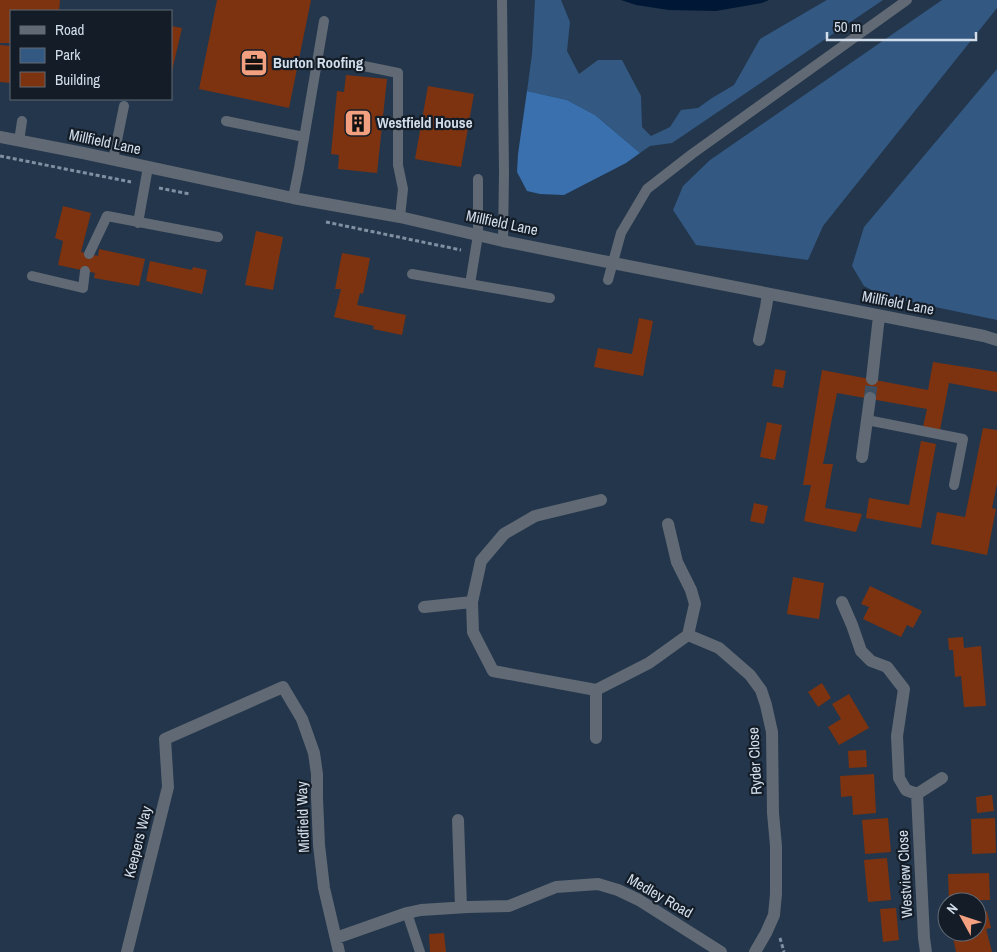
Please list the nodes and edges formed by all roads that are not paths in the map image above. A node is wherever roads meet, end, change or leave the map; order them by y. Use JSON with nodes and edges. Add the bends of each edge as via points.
{"nodes":[{"id":1,"x":502,"y":0,"type":"edge"},
{"id":2,"x":907,"y":0,"type":"edge"},
{"id":3,"x":324,"y":21,"type":"dead end"},
{"id":4,"x":349,"y":63,"type":"dead end"},
{"id":5,"x":124,"y":106,"type":"dead end"},
{"id":6,"x":22,"y":121,"type":"dead end"},
{"id":7,"x":226,"y":121,"type":"dead end"},
{"id":8,"x":0,"y":137,"type":"edge"},
{"id":9,"x":304,"y":137,"type":"junction"},
{"id":10,"x":19,"y":141,"type":"junction"},
{"id":11,"x":113,"y":160,"type":"junction"},
{"id":12,"x":148,"y":167,"type":"junction"},
{"id":13,"x":478,"y":179,"type":"dead end"},
{"id":14,"x":292,"y":198,"type":"junction"},
{"id":15,"x":400,"y":217,"type":"junction"},
{"id":16,"x":138,"y":223,"type":"junction"},
{"id":17,"x":478,"y":235,"type":"junction"},
{"id":18,"x":218,"y":237,"type":"dead end"},
{"id":19,"x":503,"y":241,"type":"junction"},
{"id":20,"x":89,"y":254,"type":"dead end"},
{"id":21,"x":613,"y":263,"type":"junction"},
{"id":22,"x":85,"y":271,"type":"dead end"},
{"id":23,"x":412,"y":274,"type":"dead end"},
{"id":24,"x":32,"y":276,"type":"dead end"},
{"id":25,"x":608,"y":280,"type":"dead end"},
{"id":26,"x":470,"y":284,"type":"junction"},
{"id":27,"x":768,"y":294,"type":"junction"},
{"id":28,"x":550,"y":298,"type":"dead end"},
{"id":29,"x":879,"y":316,"type":"junction"},
{"id":30,"x":759,"y":340,"type":"dead end"},
{"id":31,"x":997,"y":340,"type":"edge"},
{"id":32,"x":872,"y":379,"type":"tunnel mouth"},
{"id":33,"x":870,"y":398,"type":"tunnel mouth"},
{"id":34,"x":867,"y":420,"type":"junction"},
{"id":35,"x":862,"y":457,"type":"dead end"},
{"id":36,"x":954,"y":485,"type":"dead end"},
{"id":37,"x":601,"y":500,"type":"dead end"},
{"id":38,"x":668,"y":524,"type":"dead end"},
{"id":39,"x":472,"y":602,"type":"junction"},
{"id":40,"x":842,"y":602,"type":"dead end"},
{"id":41,"x":424,"y":607,"type":"dead end"},
{"id":42,"x":688,"y":635,"type":"junction"},
{"id":43,"x":596,"y":690,"type":"junction"},
{"id":44,"x":596,"y":738,"type":"dead end"},
{"id":45,"x":165,"y":739,"type":"joint"},
{"id":46,"x":942,"y":778,"type":"dead end"},
{"id":47,"x":917,"y":794,"type":"junction"},
{"id":48,"x":458,"y":820,"type":"dead end"},
{"id":49,"x":461,"y":907,"type":"junction"},
{"id":50,"x":407,"y":913,"type":"junction"},
{"id":51,"x":336,"y":938,"type":"junction"},
{"id":52,"x":127,"y":952,"type":"edge"},
{"id":53,"x":339,"y":952,"type":"edge"},
{"id":54,"x":420,"y":952,"type":"edge"},
{"id":55,"x":722,"y":952,"type":"edge"},
{"id":56,"x":755,"y":952,"type":"edge"},
{"id":57,"x":926,"y":952,"type":"edge"}],
"edges":[{"from":1,"to":19,"type":"lane"},
{"from":2,"to":21,"type":"lane","via":[[646,189],[621,233]]},
{"from":3,"to":9,"type":"lane"},
{"from":4,"to":15,"type":"lane","via":[[398,73],[398,165],[403,189]]},
{"from":5,"to":11,"type":"lane"},
{"from":6,"to":10,"type":"lane"},
{"from":7,"to":9,"type":"lane"},
{"from":8,"to":10,"type":"street","name":"Millfield Lane"},
{"from":9,"to":14,"type":"lane"},
{"from":10,"to":11,"type":"street","name":"Millfield Lane"},
{"from":11,"to":12,"type":"street","name":"Millfield Lane"},
{"from":12,"to":14,"type":"street","name":"Millfield Lane"},
{"from":12,"to":16,"type":"lane"},
{"from":13,"to":17,"type":"lane"},
{"from":14,"to":15,"type":"street","name":"Millfield Lane"},
{"from":15,"to":17,"type":"street","name":"Millfield Lane"},
{"from":16,"to":18,"type":"lane"},
{"from":16,"to":20,"type":"lane","via":[[107,216]]},
{"from":17,"to":19,"type":"street","name":"Millfield Lane"},
{"from":17,"to":26,"type":"lane"},
{"from":19,"to":21,"type":"street","name":"Millfield Lane"},
{"from":21,"to":25,"type":"lane"},
{"from":21,"to":27,"type":"street","name":"Millfield Lane"},
{"from":22,"to":24,"type":"lane","via":[[83,288]]},
{"from":23,"to":26,"type":"lane"},
{"from":26,"to":28,"type":"lane"},
{"from":27,"to":29,"type":"street","name":"Millfield Lane"},
{"from":27,"to":30,"type":"street"},
{"from":29,"to":31,"type":"street","name":"Millfield Lane"},
{"from":29,"to":32,"type":"street"},
{"from":33,"to":34,"type":"street"},
{"from":34,"to":35,"type":"street"},
{"from":34,"to":36,"type":"lane","via":[[964,440]]},
{"from":37,"to":39,"type":"street","via":[[535,516],[504,534],[481,561]]},
{"from":38,"to":42,"type":"street","via":[[677,562],[695,604]]},
{"from":39,"to":41,"type":"street"},
{"from":39,"to":43,"type":"street","via":[[473,632],[493,671]]},
{"from":40,"to":47,"type":"street","via":[[861,651],[887,667],[904,689],[897,736],[899,778],[906,790]]},
{"from":42,"to":43,"type":"street","via":[[649,664]]},
{"from":42,"to":56,"type":"street","name":"Ryder Close","via":[[719,648],[750,675],[761,690],[772,732],[776,894],[774,915]]},
{"from":43,"to":44,"type":"street"},
{"from":45,"to":51,"type":"street","name":"Midfield Way","via":[[283,687],[302,720],[314,753],[324,888]]},
{"from":45,"to":52,"type":"street","name":"Keepers Way","via":[[168,788]]},
{"from":46,"to":47,"type":"street"},
{"from":47,"to":57,"type":"street","name":"Westview Close"},
{"from":48,"to":49,"type":"street"},
{"from":49,"to":50,"type":"street","name":"Medley Road"},
{"from":49,"to":55,"type":"street","name":"Medley Road","via":[[509,906],[556,887],[598,884],[639,900]]},
{"from":50,"to":51,"type":"street","name":"Medley Road"},
{"from":50,"to":54,"type":"lane"},
{"from":51,"to":53,"type":"street","name":"Midfield Way"}]}
